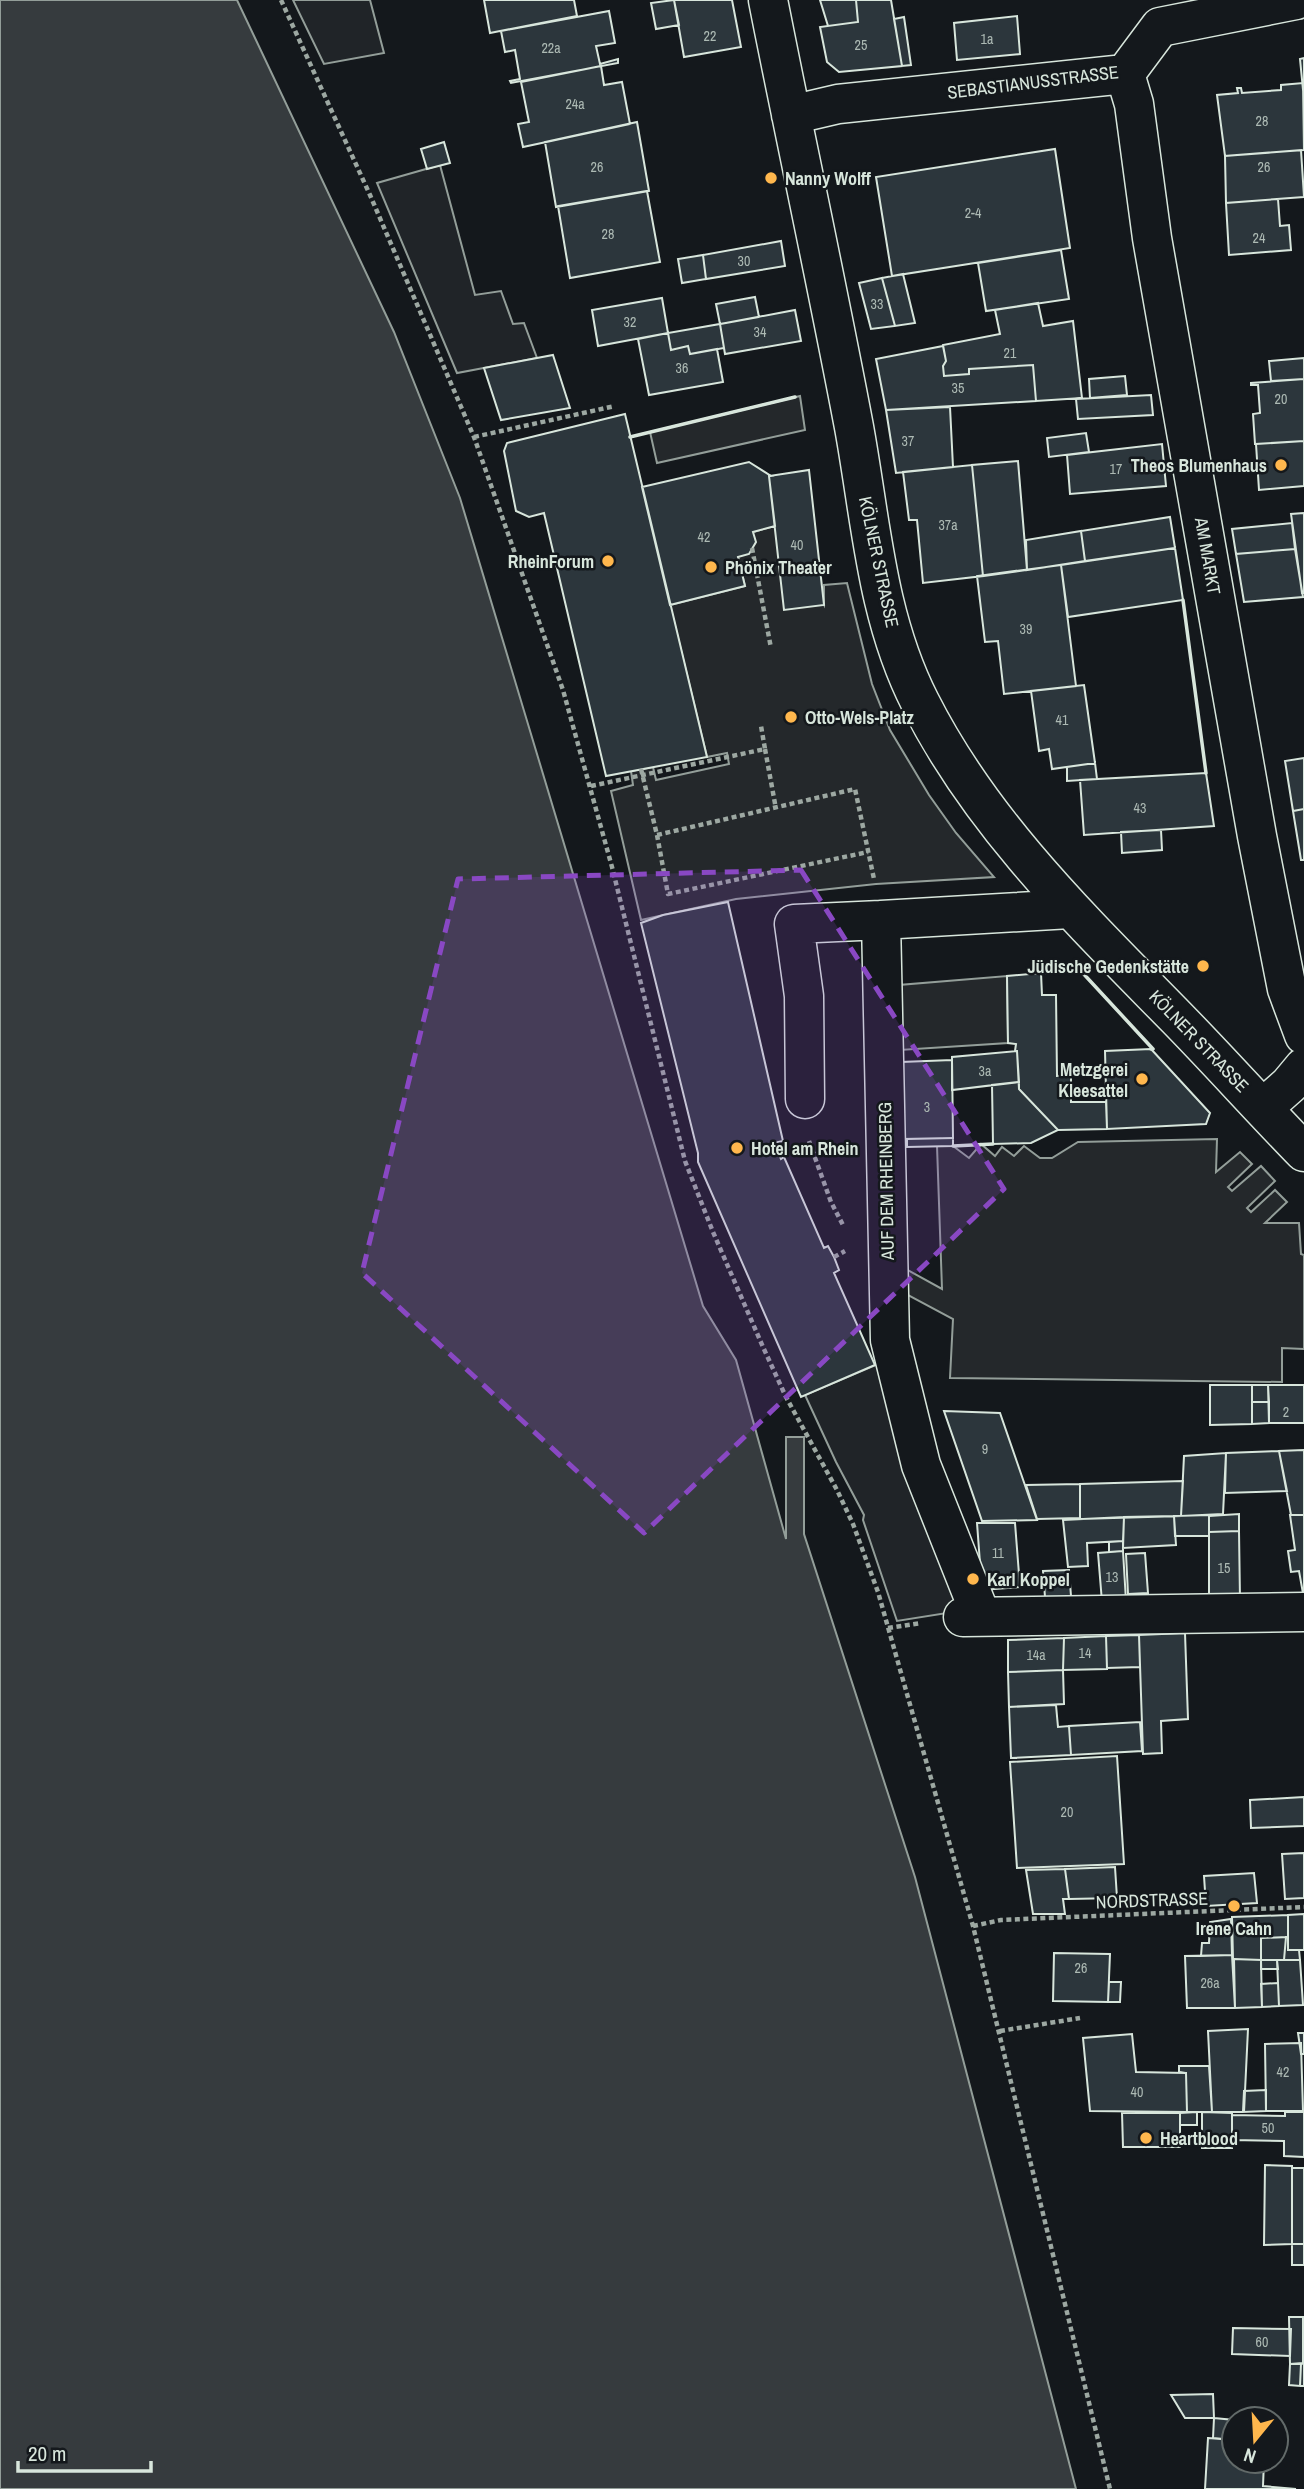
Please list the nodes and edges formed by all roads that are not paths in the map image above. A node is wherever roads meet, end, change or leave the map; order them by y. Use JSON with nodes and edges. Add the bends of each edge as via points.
{"nodes":[{"id":1,"x":768,"y":0,"type":"edge"},
{"id":2,"x":1296,"y":0,"type":"edge"},
{"id":3,"x":1125,"y":74,"type":"junction"},
{"id":4,"x":791,"y":115,"type":"junction"},
{"id":5,"x":1070,"y":909,"type":"junction"},
{"id":6,"x":881,"y":920,"type":"junction"},
{"id":7,"x":1304,"y":1035,"type":"edge"},
{"id":8,"x":1304,"y":1067,"type":"edge"},
{"id":9,"x":804,"y":1099,"type":"dead end"},
{"id":10,"x":1263,"y":1108,"type":"junction"},
{"id":11,"x":1304,"y":1152,"type":"edge"},
{"id":12,"x":1304,"y":1612,"type":"edge"}],
"edges":[{"from":1,"to":4,"type":"street","name":"KÖLNER STRASSE"},
{"from":2,"to":3,"type":"street","name":"SEBASTIANUSSTRASSE","via":[[1160,27]]},
{"from":3,"to":4,"type":"street","name":"SEBASTIANUSSTRASSE","via":[[838,104]]},
{"from":3,"to":7,"type":"street","name":"AM MARKT","via":[[1135,104],[1152,238],[1257,836],[1287,989]]},
{"from":4,"to":5,"type":"street","name":"KÖLNER STRASSE","via":[[854,429],[880,587],[903,663],[960,773]]},
{"from":5,"to":6,"type":"street"},
{"from":5,"to":10,"type":"street","name":"KÖLNER STRASSE"},
{"from":6,"to":9,"type":"street","via":[[794,924],[804,996]]},
{"from":6,"to":12,"type":"street","name":"AUF DEM RHEINBERG","via":[[890,1340],[921,1465],[972,1617]]},
{"from":8,"to":10,"type":"street"},
{"from":10,"to":11,"type":"street","name":"KÖLNER STRASSE"}]}
